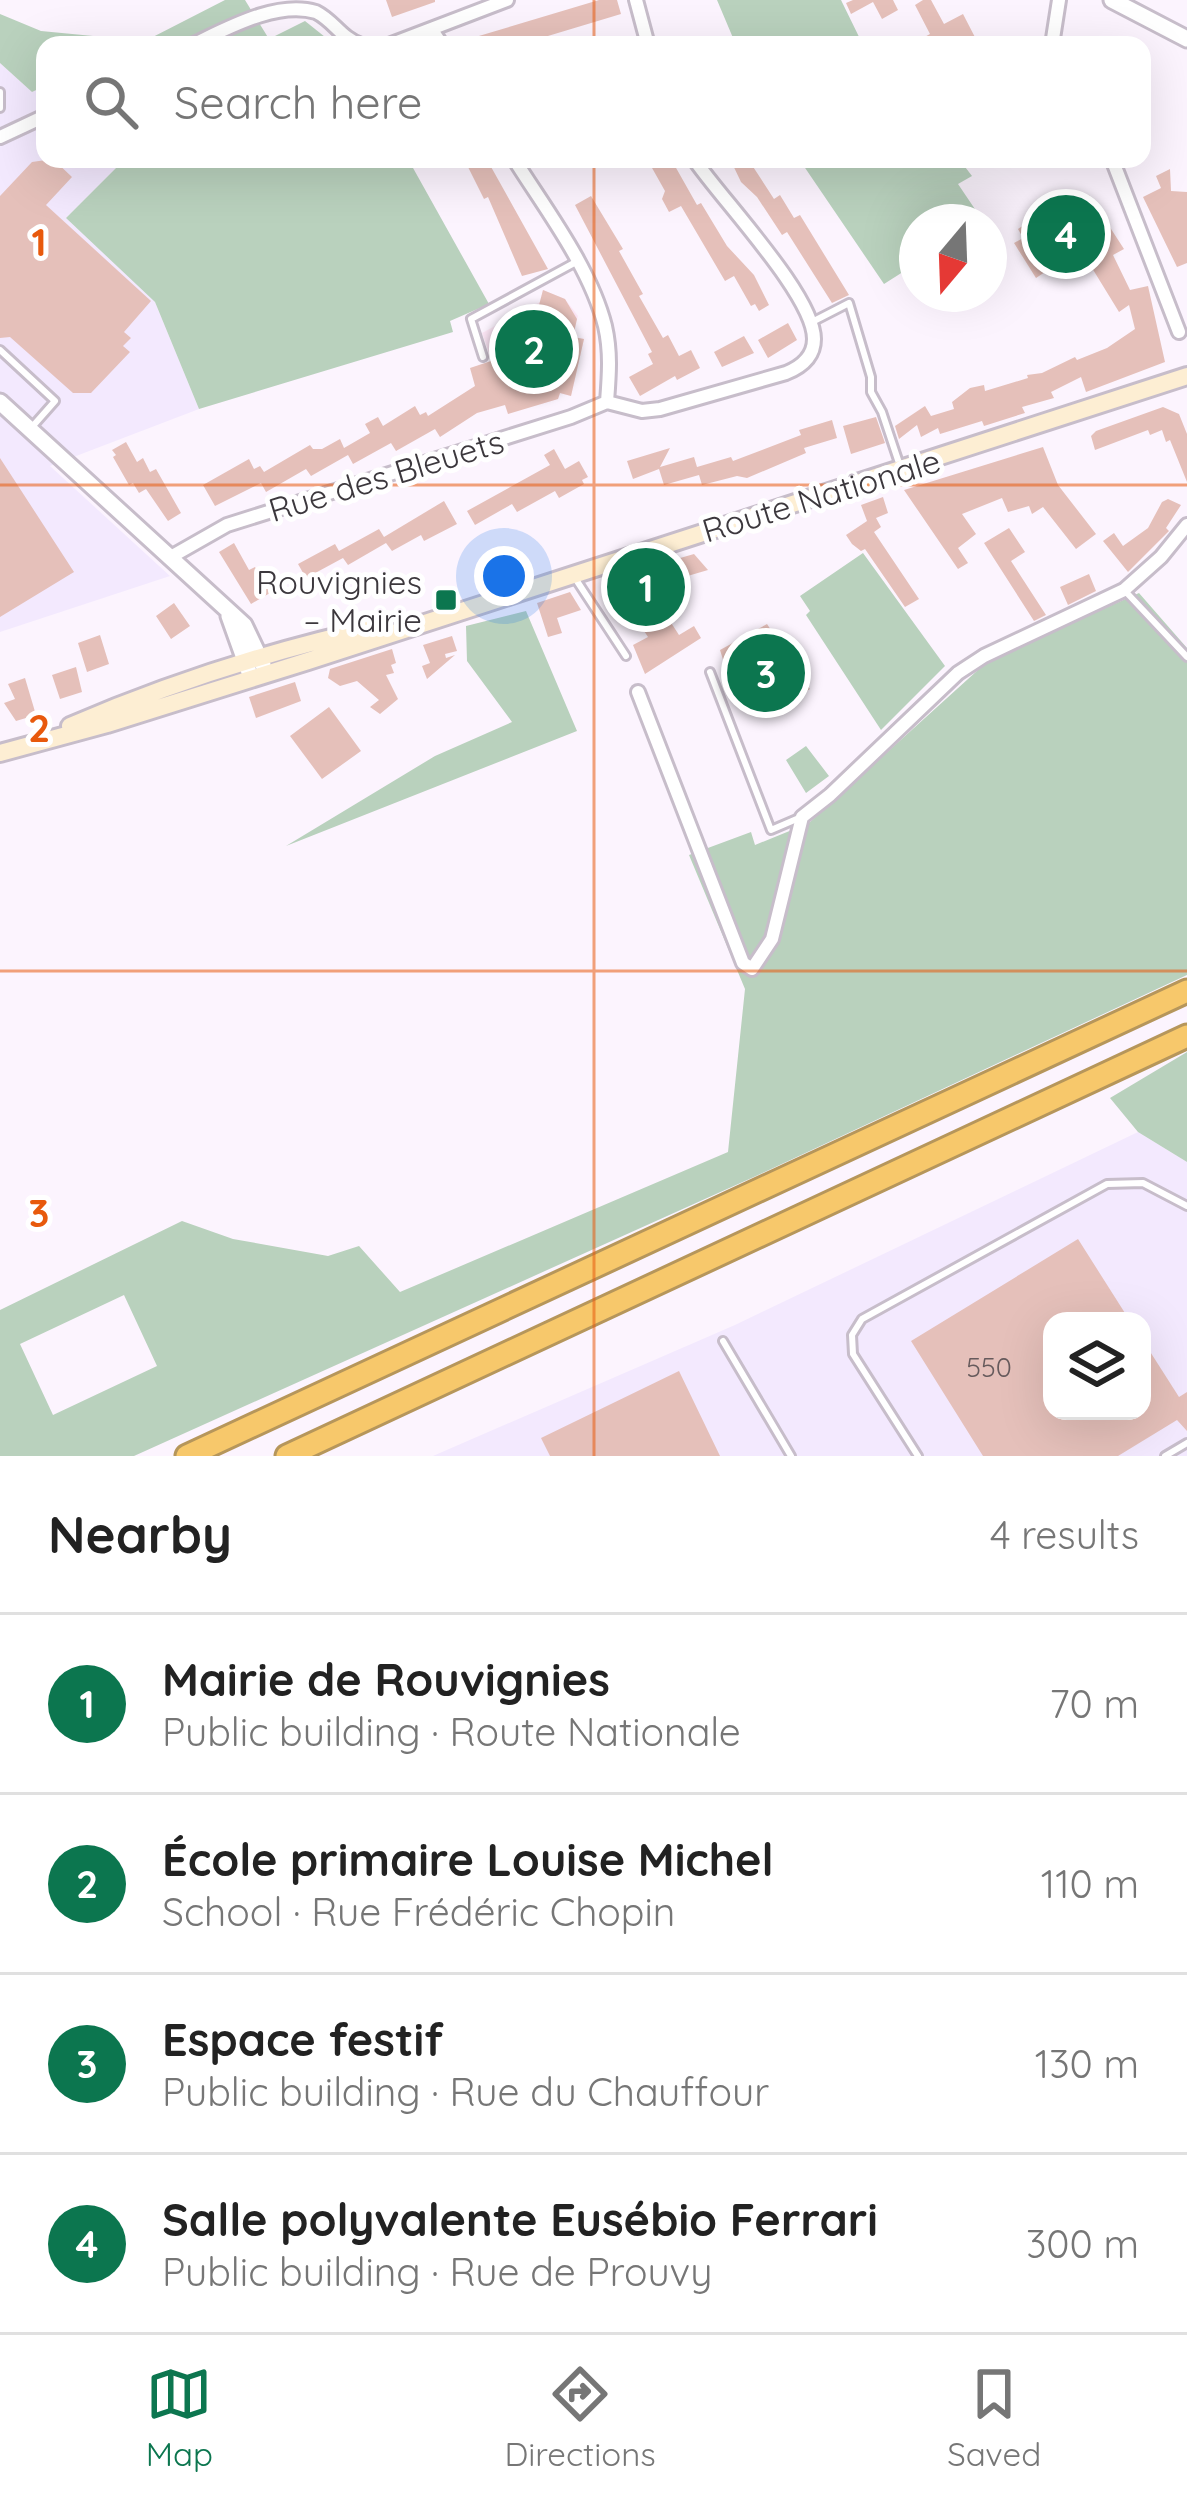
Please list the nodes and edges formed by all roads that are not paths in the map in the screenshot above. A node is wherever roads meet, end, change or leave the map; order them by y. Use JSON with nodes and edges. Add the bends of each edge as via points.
{"nodes":[{"id":1,"x":507,"y":0,"type":"edge"},
{"id":2,"x":635,"y":0,"type":"edge"},
{"id":3,"x":1059,"y":0,"type":"edge"},
{"id":4,"x":1112,"y":0,"type":"edge"},
{"id":5,"x":432,"y":29,"type":"junction"},
{"id":6,"x":212,"y":36,"type":"edge"},
{"id":7,"x":342,"y":36,"type":"edge"},
{"id":8,"x":413,"y":36,"type":"edge"},
{"id":9,"x":436,"y":36,"type":"edge"},
{"id":10,"x":645,"y":36,"type":"edge"},
{"id":11,"x":1053,"y":36,"type":"edge"},
{"id":12,"x":1187,"y":39,"type":"edge"},
{"id":13,"x":0,"y":92,"type":"edge"},
{"id":14,"x":0,"y":108,"type":"edge"},
{"id":15,"x":36,"y":120,"type":"edge"},
{"id":16,"x":0,"y":137,"type":"edge"},
{"id":17,"x":519,"y":168,"type":"edge"},
{"id":18,"x":701,"y":168,"type":"edge"},
{"id":19,"x":1115,"y":168,"type":"edge"},
{"id":20,"x":576,"y":262,"type":"junction"},
{"id":21,"x":811,"y":323,"type":"junction"},
{"id":22,"x":1179,"y":332,"type":"dead end"},
{"id":23,"x":0,"y":350,"type":"edge"},
{"id":24,"x":484,"y":357,"type":"dead end"},
{"id":25,"x":1187,"y":376,"type":"edge"},
{"id":26,"x":607,"y":402,"type":"junction"},
{"id":27,"x":0,"y":403,"type":"edge"},
{"id":28,"x":30,"y":430,"type":"junction"},
{"id":29,"x":902,"y":470,"type":"junction"},
{"id":30,"x":1187,"y":525,"type":"edge"},
{"id":31,"x":170,"y":558,"type":"junction"},
{"id":32,"x":571,"y":572,"type":"junction"},
{"id":33,"x":1124,"y":590,"type":"junction"},
{"id":34,"x":626,"y":656,"type":"dead end"},
{"id":35,"x":1187,"y":657,"type":"edge"},
{"id":36,"x":256,"y":669,"type":"junction"},
{"id":37,"x":710,"y":672,"type":"dead end"},
{"id":38,"x":638,"y":692,"type":"dead end"},
{"id":39,"x":8,"y":751,"type":"edge"},
{"id":40,"x":802,"y":817,"type":"junction"},
{"id":41,"x":1187,"y":991,"type":"edge"},
{"id":42,"x":1187,"y":1036,"type":"edge"},
{"id":43,"x":1187,"y":1206,"type":"edge"},
{"id":44,"x":723,"y":1341,"type":"dead end"},
{"id":45,"x":1187,"y":1443,"type":"edge"},
{"id":46,"x":188,"y":1456,"type":"edge"},
{"id":47,"x":287,"y":1456,"type":"edge"},
{"id":48,"x":791,"y":1456,"type":"edge"},
{"id":49,"x":918,"y":1456,"type":"edge"},
{"id":50,"x":1165,"y":1456,"type":"edge"}],
"edges":[{"from":1,"to":5,"type":"street"},
{"from":2,"to":10,"type":"street"},
{"from":3,"to":11,"type":"street"},
{"from":4,"to":12,"type":"street"},
{"from":5,"to":8,"type":"street"},
{"from":5,"to":9,"type":"street"},
{"from":6,"to":7,"type":"street","via":[[283,5],[316,11]]},
{"from":13,"to":14,"type":"lane"},
{"from":15,"to":16,"type":"street"},
{"from":17,"to":20,"type":"street"},
{"from":18,"to":21,"type":"street"},
{"from":19,"to":22,"type":"street"},
{"from":20,"to":24,"type":"lane","via":[[471,319]]},
{"from":20,"to":26,"type":"street","via":[[606,328]]},
{"from":21,"to":26,"type":"street","via":[[811,354],[786,373],[651,411]]},
{"from":21,"to":29,"type":"lane","via":[[849,303]]},
{"from":23,"to":28,"type":"lane","via":[[56,401]]},
{"from":25,"to":29,"type":"main road","name":"Route Nationale"},
{"from":26,"to":31,"type":"street","name":"Rue des Bleuets","via":[[227,525]]},
{"from":27,"to":28,"type":"street"},
{"from":28,"to":31,"type":"street"},
{"from":29,"to":32,"type":"main road","name":"Route Nationale"},
{"from":30,"to":33,"type":"street"},
{"from":31,"to":36,"type":"street","via":[[224,609]]},
{"from":32,"to":34,"type":"lane"},
{"from":32,"to":36,"type":"main road","name":"Route Nationale"},
{"from":33,"to":35,"type":"lane"},
{"from":33,"to":40,"type":"street","via":[[976,661]]},
{"from":36,"to":39,"type":"main road","name":"Route Nationale","via":[[152,693]]},
{"from":37,"to":40,"type":"lane","via":[[771,830]]},
{"from":38,"to":40,"type":"street","via":[[748,968],[772,939]]},
{"from":41,"to":46,"type":"highway"},
{"from":42,"to":47,"type":"highway"},
{"from":43,"to":49,"type":"lane","via":[[1143,1183],[1107,1184],[862,1319],[853,1354]]},
{"from":44,"to":48,"type":"lane"},
{"from":45,"to":50,"type":"lane"}]}
